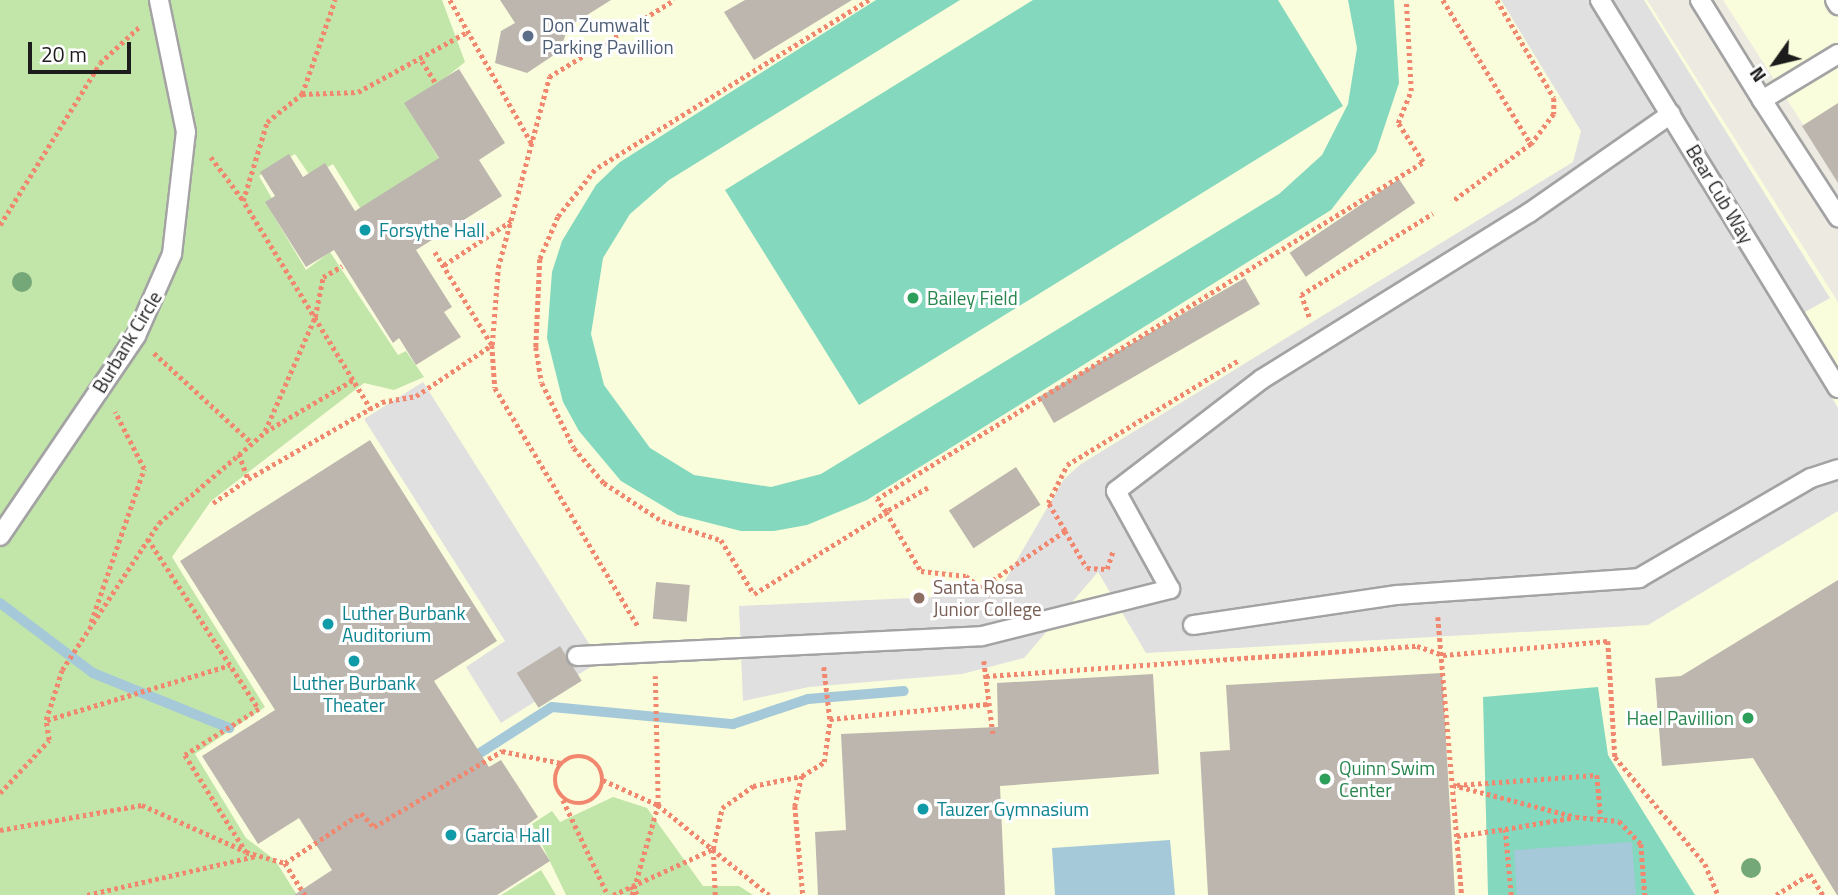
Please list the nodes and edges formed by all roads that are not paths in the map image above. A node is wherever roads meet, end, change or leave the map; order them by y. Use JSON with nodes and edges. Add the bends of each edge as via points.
{"nodes":[{"id":1,"x":1600,"y":0,"type":"edge"},
{"id":2,"x":1700,"y":0,"type":"edge"},
{"id":3,"x":1835,"y":0,"type":"edge"},
{"id":4,"x":160,"y":4,"type":"edge"},
{"id":5,"x":1838,"y":5,"type":"edge"},
{"id":6,"x":1838,"y":54,"type":"edge"},
{"id":7,"x":1762,"y":100,"type":"junction"},
{"id":8,"x":1671,"y":114,"type":"junction"},
{"id":9,"x":1838,"y":217,"type":"edge"},
{"id":10,"x":1838,"y":388,"type":"edge"},
{"id":11,"x":1838,"y":469,"type":"edge"},
{"id":12,"x":0,"y":536,"type":"edge"},
{"id":13,"x":1193,"y":625,"type":"dead end"},
{"id":14,"x":577,"y":656,"type":"dead end"}],
"edges":[{"from":1,"to":8,"type":"lane","name":"Bear Cub Way"},
{"from":2,"to":7,"type":"lane"},
{"from":3,"to":5,"type":"lane"},
{"from":4,"to":12,"type":"lane","name":"Burbank Circle","via":[[186,132],[185,175],[172,254],[135,336]]},
{"from":6,"to":7,"type":"lane"},
{"from":7,"to":9,"type":"lane"},
{"from":8,"to":10,"type":"lane","name":"Bear Cub Way"},
{"from":8,"to":14,"type":"lane","via":[[1529,213],[1262,379],[1116,491],[1170,589],[982,643]]},
{"from":11,"to":13,"type":"lane","via":[[1811,478],[1639,578],[1397,595]]}]}
